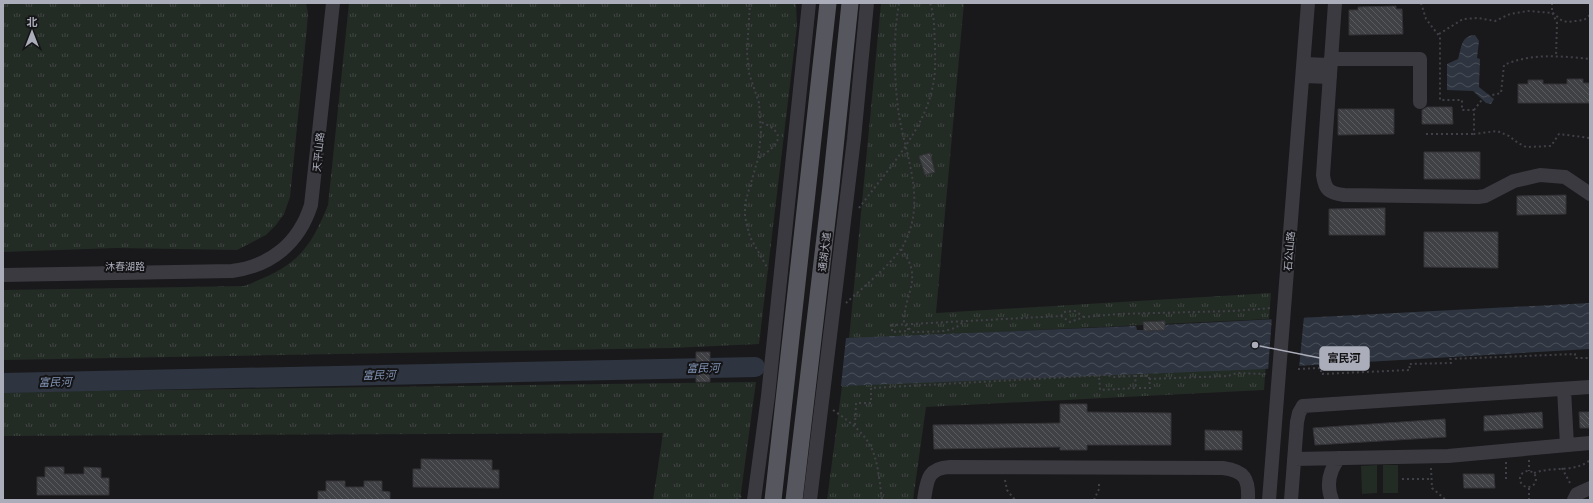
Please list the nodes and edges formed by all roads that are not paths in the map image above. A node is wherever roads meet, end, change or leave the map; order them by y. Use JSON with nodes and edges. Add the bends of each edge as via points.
{"nodes":[{"id":1,"x":326,"y":3,"type":"edge"},
{"id":2,"x":333,"y":3,"type":"edge"},
{"id":3,"x":809,"y":3,"type":"edge"},
{"id":4,"x":828,"y":3,"type":"edge"},
{"id":5,"x":850,"y":3,"type":"edge"},
{"id":6,"x":867,"y":3,"type":"edge"},
{"id":7,"x":1308,"y":3,"type":"edge"},
{"id":8,"x":1335,"y":3,"type":"edge"},
{"id":9,"x":1330,"y":67,"type":"junction"},
{"id":10,"x":1303,"y":70,"type":"junction"},
{"id":11,"x":1420,"y":102,"type":"dead end"},
{"id":12,"x":1590,"y":194,"type":"edge"},
{"id":13,"x":247,"y":266,"type":"junction"},
{"id":14,"x":3,"y":269,"type":"edge"},
{"id":15,"x":3,"y":275,"type":"edge"},
{"id":16,"x":1590,"y":387,"type":"edge"},
{"id":17,"x":1564,"y":388,"type":"junction"},
{"id":18,"x":1590,"y":443,"type":"edge"},
{"id":19,"x":1568,"y":445,"type":"junction"},
{"id":20,"x":1338,"y":458,"type":"junction"},
{"id":21,"x":1294,"y":459,"type":"junction"},
{"id":22,"x":1590,"y":488,"type":"edge"},
{"id":23,"x":1575,"y":497,"type":"edge"},
{"id":24,"x":754,"y":500,"type":"edge"},
{"id":25,"x":773,"y":500,"type":"edge"},
{"id":26,"x":794,"y":500,"type":"edge"},
{"id":27,"x":810,"y":500,"type":"edge"},
{"id":28,"x":924,"y":500,"type":"edge"},
{"id":29,"x":1248,"y":500,"type":"edge"},
{"id":30,"x":1269,"y":500,"type":"edge"},
{"id":31,"x":1291,"y":500,"type":"edge"},
{"id":32,"x":1332,"y":500,"type":"edge"}],
"edges":[{"from":1,"to":13,"type":"street","name":"天平山路","via":[[306,197],[302,211],[296,225],[278,246]]},
{"from":2,"to":13,"type":"street","name":"天平山路","via":[[314,184],[307,219],[283,250],[266,262]]},
{"from":3,"to":24,"type":"street","via":[[768,396]]},
{"from":4,"to":25,"type":"main road"},
{"from":5,"to":26,"type":"main road","name":"通湖大道"},
{"from":6,"to":27,"type":"street","via":[[854,139]]},
{"from":7,"to":10,"type":"street","name":"石公山路"},
{"from":8,"to":9,"type":"street"},
{"from":9,"to":10,"type":"street"},
{"from":9,"to":11,"type":"street","via":[[1420,59]]},
{"from":9,"to":12,"type":"street","via":[[1323,175],[1324,186],[1336,194],[1478,197],[1491,194],[1514,182],[1540,175],[1565,177]]},
{"from":10,"to":30,"type":"street","name":"石公山路"},
{"from":13,"to":14,"type":"street","name":"沐春湖路","via":[[79,266]]},
{"from":13,"to":15,"type":"street","name":"沐春湖路","via":[[212,272]]},
{"from":16,"to":17,"type":"street"},
{"from":17,"to":19,"type":"street"},
{"from":17,"to":21,"type":"street","via":[[1303,406],[1299,414]]},
{"from":18,"to":19,"type":"street"},
{"from":19,"to":20,"type":"street","via":[[1431,457]]},
{"from":20,"to":21,"type":"street"},
{"from":20,"to":32,"type":"street","via":[[1332,466],[1330,476]]},
{"from":21,"to":31,"type":"street"},
{"from":22,"to":23,"type":"street"},
{"from":28,"to":29,"type":"street","via":[[927,482],[934,470],[941,467],[1234,469],[1240,472],[1248,483]]}]}
